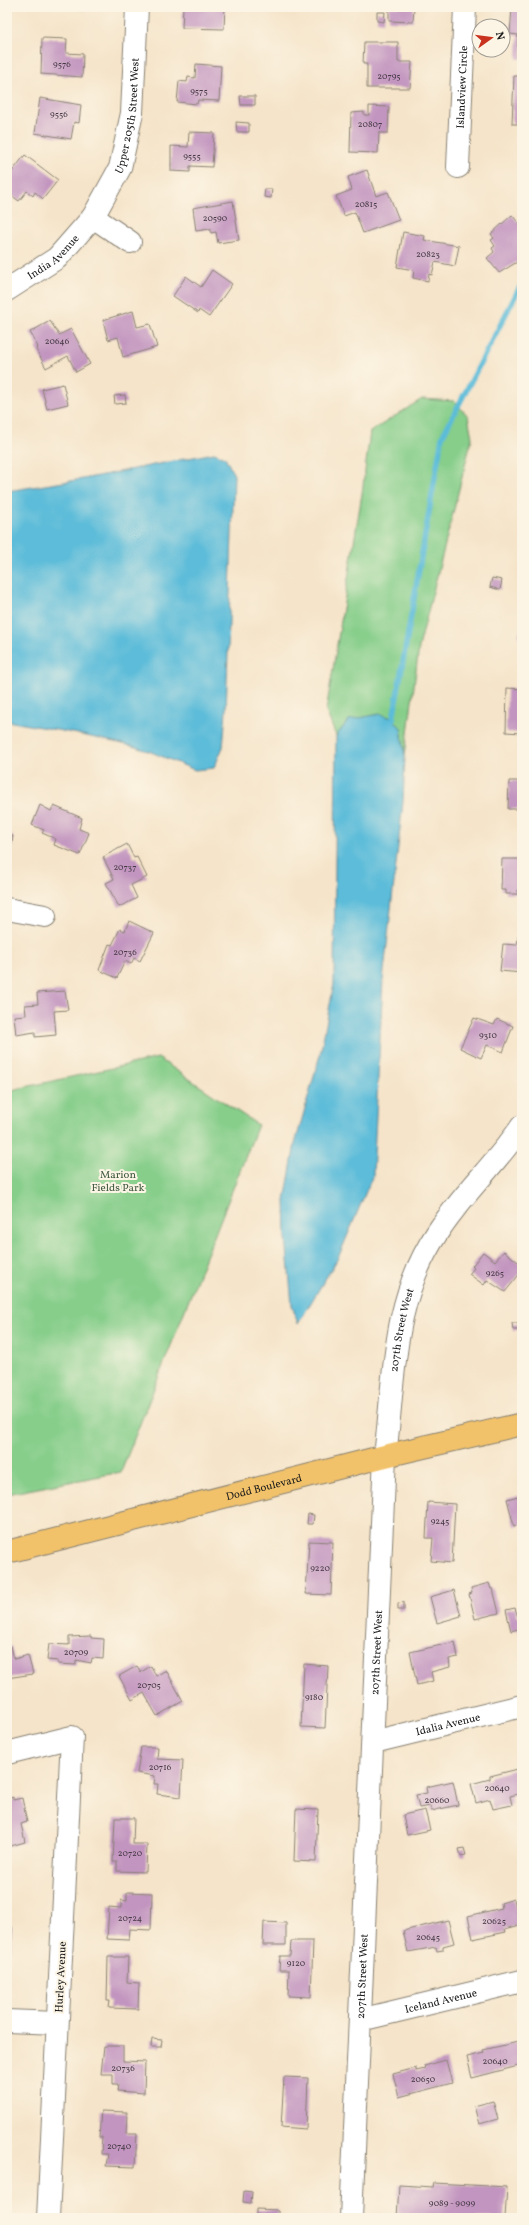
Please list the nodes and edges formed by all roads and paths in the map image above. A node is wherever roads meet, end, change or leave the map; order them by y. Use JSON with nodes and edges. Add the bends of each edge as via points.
{"nodes":[{"id":1,"x":137,"y":7,"type":"edge"},
{"id":2,"x":465,"y":7,"type":"edge"},
{"id":3,"x":458,"y":167,"type":"dead end"},
{"id":4,"x":93,"y":217,"type":"junction"},
{"id":5,"x":130,"y":242,"type":"dead end"},
{"id":6,"x":7,"y":290,"type":"edge"},
{"id":7,"x":7,"y":909,"type":"edge"},
{"id":8,"x":45,"y":916,"type":"dead end"},
{"id":9,"x":522,"y":1126,"type":"edge"},
{"id":10,"x":522,"y":1424,"type":"edge"},
{"id":11,"x":386,"y":1456,"type":"junction"},
{"id":12,"x":7,"y":1552,"type":"edge"},
{"id":13,"x":522,"y":1706,"type":"edge"},
{"id":14,"x":373,"y":1742,"type":"junction"},
{"id":15,"x":7,"y":1753,"type":"edge"},
{"id":16,"x":522,"y":1981,"type":"edge"},
{"id":17,"x":7,"y":2020,"type":"edge"},
{"id":18,"x":360,"y":2020,"type":"junction"},
{"id":19,"x":57,"y":2023,"type":"junction"},
{"id":20,"x":48,"y":2218,"type":"edge"},
{"id":21,"x":351,"y":2218,"type":"edge"}],
"edges":[{"from":1,"to":4,"type":"street","name":"Upper 205th Street West","via":[[132,113],[120,168]]},
{"from":2,"to":3,"type":"street","name":"Islandview Circle"},
{"from":4,"to":5,"type":"street"},
{"from":4,"to":6,"type":"street","name":"India Avenue","via":[[57,258]]},
{"from":7,"to":8,"type":"street"},
{"from":9,"to":11,"type":"street","name":"207th Street West","via":[[449,1215],[414,1277],[395,1347]]},
{"from":10,"to":11,"type":"main road","name":"Dodd Boulevard"},
{"from":11,"to":12,"type":"main road","name":"Dodd Boulevard"},
{"from":11,"to":14,"type":"street","name":"207th Street West"},
{"from":13,"to":14,"type":"street","name":"Idalia Avenue"},
{"from":14,"to":18,"type":"street","name":"207th Street West"},
{"from":15,"to":19,"type":"street","name":"Hurley Avenue","via":[[72,1737]]},
{"from":16,"to":18,"type":"street","name":"Iceland Avenue"},
{"from":17,"to":19,"type":"street"},
{"from":18,"to":21,"type":"street","name":"207th Street West"},
{"from":19,"to":20,"type":"street","name":"Hurley Avenue"}]}
